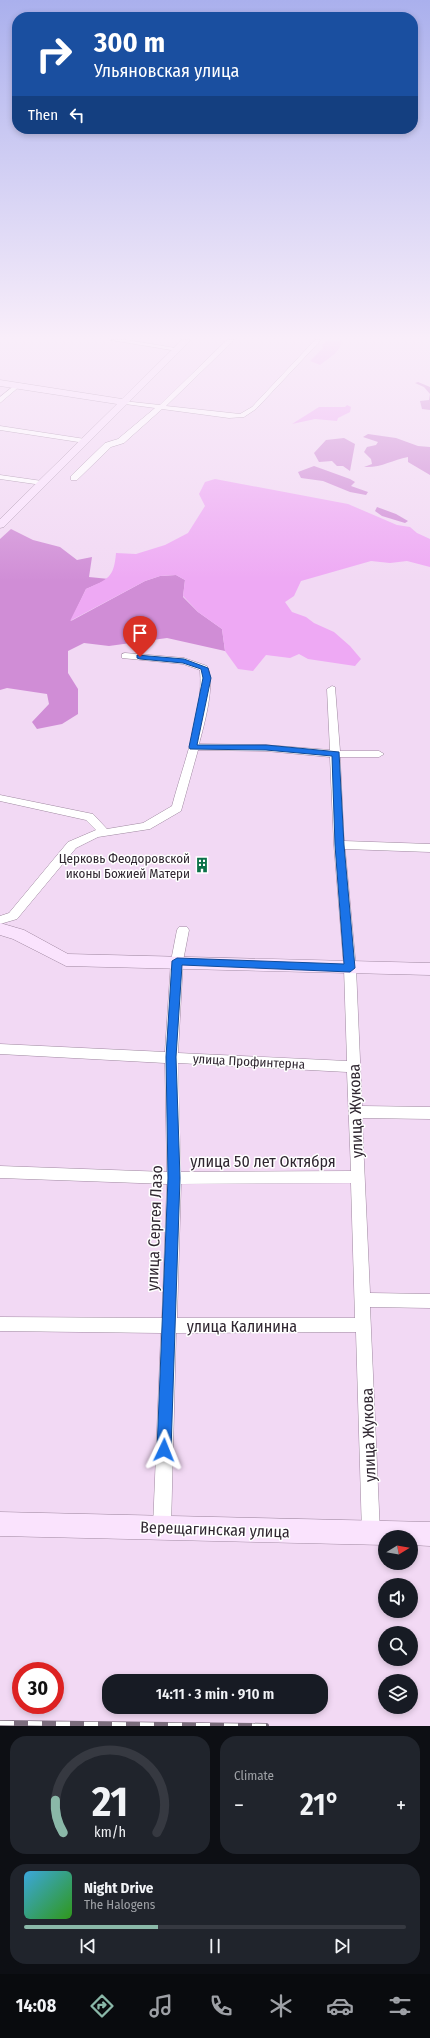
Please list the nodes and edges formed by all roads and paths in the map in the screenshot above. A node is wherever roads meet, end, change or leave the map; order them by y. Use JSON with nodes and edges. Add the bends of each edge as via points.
{"nodes":[{"id":1,"x":105,"y":421,"type":"edge"},
{"id":2,"x":145,"y":421,"type":"edge"},
{"id":3,"x":0,"y":428,"type":"edge"},
{"id":4,"x":85,"y":440,"type":"junction"},
{"id":5,"x":0,"y":477,"type":"edge"},
{"id":6,"x":74,"y":478,"type":"dead end"},
{"id":7,"x":42,"y":482,"type":"junction"},
{"id":8,"x":0,"y":525,"type":"edge"},
{"id":9,"x":125,"y":656,"type":"dead end"},
{"id":10,"x":332,"y":689,"type":"dead end"},
{"id":11,"x":193,"y":747,"type":"junction"},
{"id":12,"x":336,"y":754,"type":"junction"},
{"id":13,"x":379,"y":754,"type":"dead end"},
{"id":14,"x":0,"y":798,"type":"edge"},
{"id":15,"x":101,"y":833,"type":"junction"},
{"id":16,"x":339,"y":845,"type":"junction"},
{"id":17,"x":430,"y":848,"type":"edge"},
{"id":18,"x":0,"y":920,"type":"edge"},
{"id":19,"x":0,"y":929,"type":"edge"},
{"id":20,"x":184,"y":930,"type":"dead end"},
{"id":21,"x":177,"y":961,"type":"junction"},
{"id":22,"x":350,"y":968,"type":"junction"},
{"id":23,"x":430,"y":968,"type":"edge"},
{"id":24,"x":0,"y":1049,"type":"edge"},
{"id":25,"x":171,"y":1057,"type":"junction"},
{"id":26,"x":353,"y":1067,"type":"junction"},
{"id":27,"x":355,"y":1112,"type":"junction"},
{"id":28,"x":430,"y":1113,"type":"edge"},
{"id":29,"x":0,"y":1172,"type":"edge"},
{"id":30,"x":358,"y":1177,"type":"junction"},
{"id":31,"x":174,"y":1178,"type":"junction"},
{"id":32,"x":362,"y":1300,"type":"junction"},
{"id":33,"x":430,"y":1301,"type":"edge"},
{"id":34,"x":0,"y":1324,"type":"edge"},
{"id":35,"x":363,"y":1325,"type":"junction"},
{"id":36,"x":168,"y":1326,"type":"junction"},
{"id":37,"x":0,"y":1524,"type":"edge"},
{"id":38,"x":162,"y":1527,"type":"junction"},
{"id":39,"x":371,"y":1533,"type":"junction"},
{"id":40,"x":430,"y":1534,"type":"edge"}],
"edges":[{"from":1,"to":4,"type":"street"},
{"from":2,"to":6,"type":"street","via":[[121,441],[108,445]]},
{"from":3,"to":4,"type":"street"},
{"from":4,"to":7,"type":"street"},
{"from":5,"to":7,"type":"street"},
{"from":7,"to":8,"type":"street"},
{"from":9,"to":11,"type":"street","via":[[184,661],[204,668],[207,678]]},
{"from":10,"to":12,"type":"street","name":"улица Жукова"},
{"from":11,"to":12,"type":"street","via":[[266,748]]},
{"from":11,"to":15,"type":"street","via":[[177,808],[146,826]]},
{"from":12,"to":13,"type":"street"},
{"from":12,"to":16,"type":"street","name":"улица Жукова"},
{"from":14,"to":15,"type":"street","via":[[89,817]]},
{"from":15,"to":18,"type":"street","via":[[72,845],[13,916]]},
{"from":16,"to":17,"type":"street"},
{"from":16,"to":22,"type":"street","name":"улица Жукова"},
{"from":19,"to":21,"type":"street","via":[[18,934],[66,960]]},
{"from":20,"to":21,"type":"street","name":"улица Сергея Лазо"},
{"from":21,"to":22,"type":"street"},
{"from":21,"to":25,"type":"street","name":"улица Сергея Лазо"},
{"from":22,"to":23,"type":"street"},
{"from":22,"to":26,"type":"street","name":"улица Жукова"},
{"from":24,"to":25,"type":"street","name":"улица Профинтерна"},
{"from":25,"to":26,"type":"street","name":"улица Профинтерна"},
{"from":25,"to":31,"type":"street","name":"улица Сергея Лазо"},
{"from":26,"to":27,"type":"street","name":"улица Жукова"},
{"from":27,"to":28,"type":"street"},
{"from":27,"to":30,"type":"street","name":"улица Жукова"},
{"from":29,"to":31,"type":"street","name":"улица 50 лет Октября"},
{"from":30,"to":31,"type":"street","name":"улица 50 лет Октября"},
{"from":30,"to":32,"type":"street","name":"улица Жукова"},
{"from":31,"to":36,"type":"street","name":"улица Сергея Лазо"},
{"from":32,"to":33,"type":"street"},
{"from":32,"to":35,"type":"street","name":"улица Жукова"},
{"from":34,"to":36,"type":"street","name":"улица Калинина"},
{"from":35,"to":36,"type":"street","name":"улица Калинина"},
{"from":35,"to":39,"type":"street","name":"улица Жукова"},
{"from":36,"to":38,"type":"street","name":"улица Сергея Лазо"},
{"from":37,"to":38,"type":"street","name":"Верещагинская улица"},
{"from":38,"to":39,"type":"street","name":"Верещагинская улица"},
{"from":39,"to":40,"type":"street","name":"Верещагинская улица"}]}
